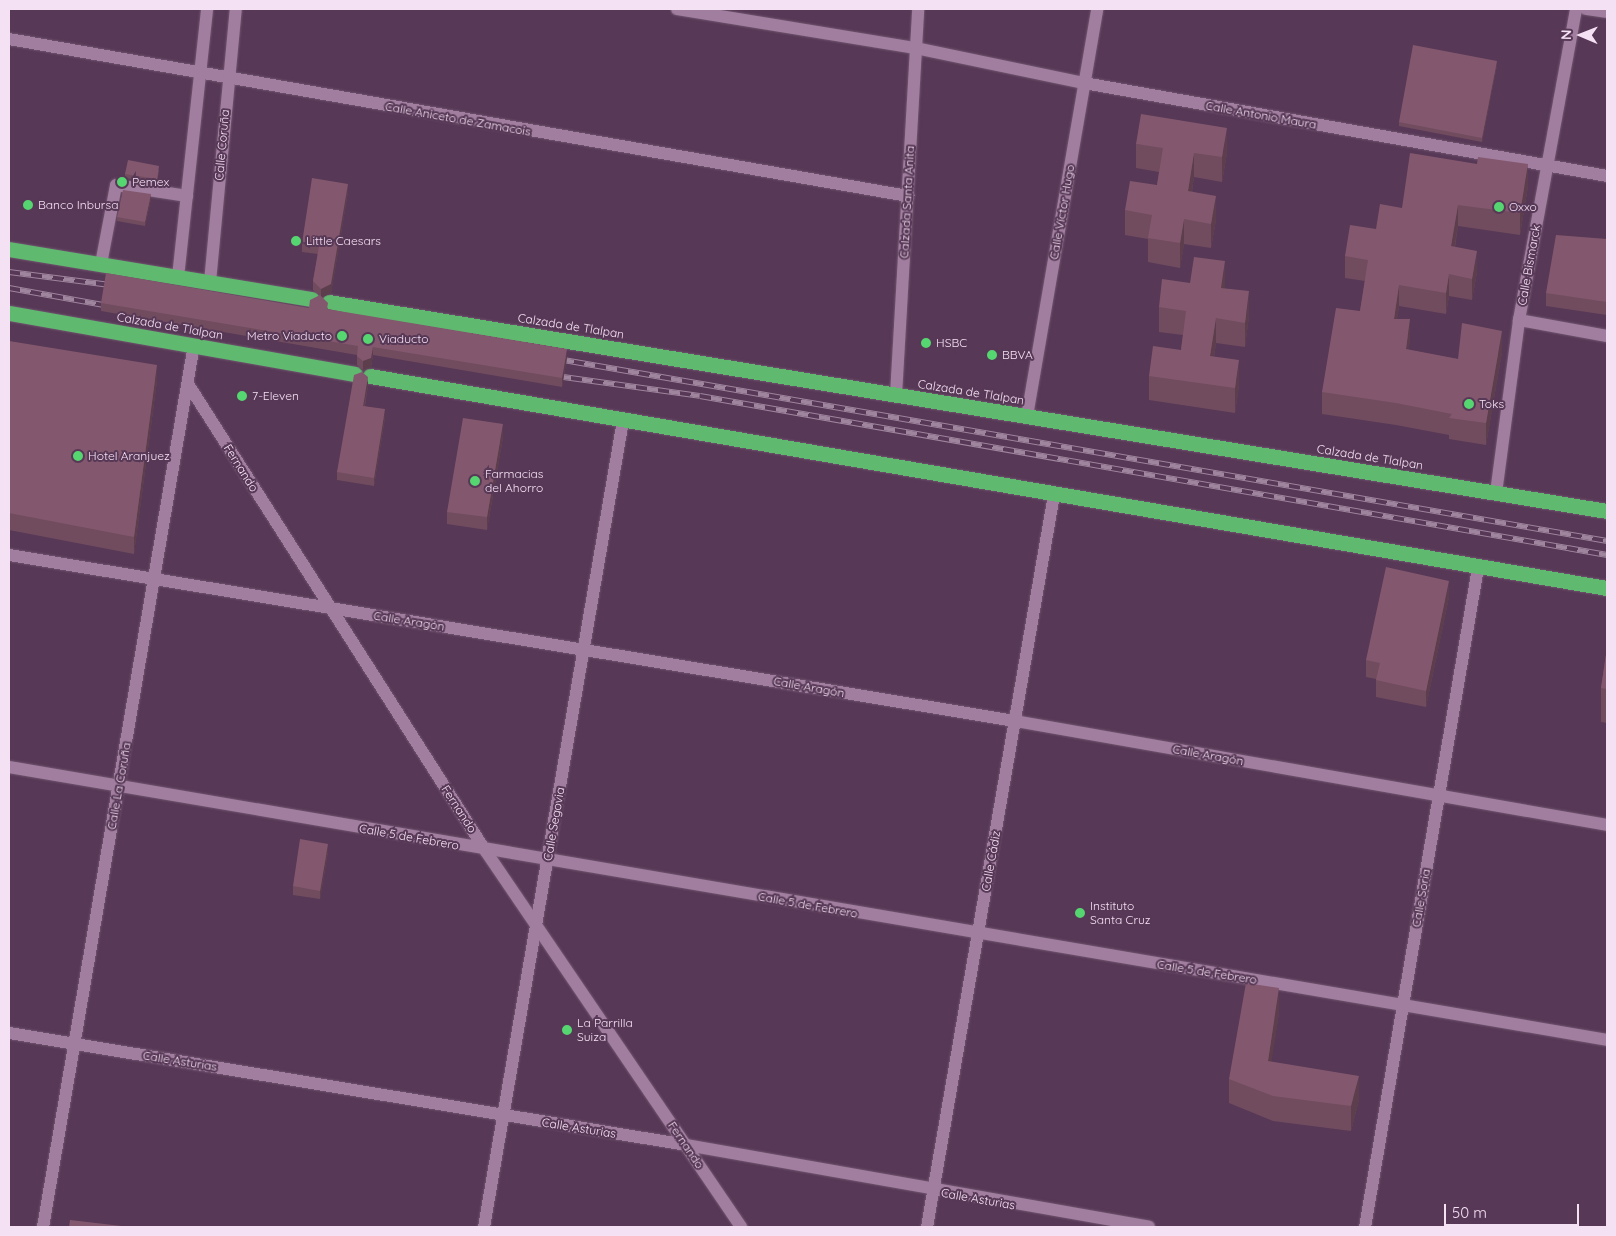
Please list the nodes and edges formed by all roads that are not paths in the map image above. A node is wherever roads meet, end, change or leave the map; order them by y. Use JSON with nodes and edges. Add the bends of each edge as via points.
{"nodes":[{"id":1,"x":207,"y":9,"type":"edge"},
{"id":2,"x":236,"y":9,"type":"edge"},
{"id":3,"x":677,"y":9,"type":"edge"},
{"id":4,"x":918,"y":9,"type":"edge"},
{"id":5,"x":1097,"y":9,"type":"edge"},
{"id":6,"x":1576,"y":9,"type":"edge"},
{"id":7,"x":1586,"y":9,"type":"edge"},
{"id":8,"x":1607,"y":12,"type":"edge"},
{"id":9,"x":9,"y":39,"type":"edge"},
{"id":10,"x":916,"y":48,"type":"junction"},
{"id":11,"x":200,"y":74,"type":"junction"},
{"id":12,"x":228,"y":79,"type":"junction"},
{"id":13,"x":1084,"y":83,"type":"junction"},
{"id":14,"x":1547,"y":166,"type":"junction"},
{"id":15,"x":1607,"y":176,"type":"edge"},
{"id":16,"x":187,"y":196,"type":"junction"},
{"id":17,"x":908,"y":196,"type":"junction"},
{"id":18,"x":9,"y":249,"type":"edge"},
{"id":19,"x":101,"y":264,"type":"junction"},
{"id":20,"x":178,"y":277,"type":"junction"},
{"id":21,"x":210,"y":282,"type":"junction"},
{"id":22,"x":312,"y":299,"type":"edge"},
{"id":23,"x":329,"y":302,"type":"edge"},
{"id":24,"x":9,"y":313,"type":"edge"},
{"id":25,"x":1518,"y":320,"type":"junction"},
{"id":26,"x":1607,"y":336,"type":"edge"},
{"id":27,"x":194,"y":345,"type":"junction"},
{"id":28,"x":188,"y":384,"type":"junction"},
{"id":29,"x":896,"y":395,"type":"junction"},
{"id":30,"x":1027,"y":416,"type":"junction"},
{"id":31,"x":624,"y":421,"type":"junction"},
{"id":32,"x":1496,"y":493,"type":"junction"},
{"id":33,"x":1054,"y":495,"type":"junction"},
{"id":34,"x":1607,"y":511,"type":"edge"},
{"id":35,"x":9,"y":555,"type":"edge"},
{"id":36,"x":1478,"y":568,"type":"junction"},
{"id":37,"x":155,"y":578,"type":"junction"},
{"id":38,"x":1607,"y":588,"type":"edge"},
{"id":39,"x":329,"y":608,"type":"junction"},
{"id":40,"x":584,"y":649,"type":"junction"},
{"id":41,"x":1015,"y":721,"type":"junction"},
{"id":42,"x":9,"y":766,"type":"edge"},
{"id":43,"x":119,"y":786,"type":"junction"},
{"id":44,"x":1439,"y":796,"type":"junction"},
{"id":45,"x":1607,"y":825,"type":"edge"},
{"id":46,"x":485,"y":850,"type":"junction"},
{"id":47,"x":548,"y":860,"type":"junction"},
{"id":48,"x":537,"y":925,"type":"junction"},
{"id":49,"x":978,"y":934,"type":"junction"},
{"id":50,"x":1403,"y":1004,"type":"junction"},
{"id":51,"x":9,"y":1033,"type":"edge"},
{"id":52,"x":1607,"y":1040,"type":"edge"},
{"id":53,"x":75,"y":1044,"type":"junction"},
{"id":54,"x":504,"y":1115,"type":"junction"},
{"id":55,"x":686,"y":1146,"type":"junction"},
{"id":56,"x":934,"y":1191,"type":"junction"},
{"id":57,"x":43,"y":1227,"type":"edge"},
{"id":58,"x":484,"y":1227,"type":"edge"},
{"id":59,"x":742,"y":1227,"type":"edge"},
{"id":60,"x":927,"y":1227,"type":"edge"},
{"id":61,"x":1149,"y":1227,"type":"edge"},
{"id":62,"x":1365,"y":1227,"type":"edge"}],
"edges":[{"from":1,"to":11,"type":"street"},
{"from":2,"to":12,"type":"street","name":"Calle Coruña"},
{"from":3,"to":10,"type":"street","name":"Calle Antonio Maura"},
{"from":4,"to":10,"type":"street","name":"Calzada Santa Anita"},
{"from":5,"to":13,"type":"street","name":"Calle Víctor Hugo"},
{"from":6,"to":14,"type":"street","name":"Calle Bismarck"},
{"from":7,"to":8,"type":"street"},
{"from":9,"to":11,"type":"street","name":"Calle Aniceto de Zamacois"},
{"from":10,"to":13,"type":"street","name":"Calle Antonio Maura"},
{"from":10,"to":17,"type":"street","name":"Calzada Santa Anita"},
{"from":11,"to":12,"type":"street","name":"Calle Aniceto de Zamacois"},
{"from":11,"to":16,"type":"street"},
{"from":12,"to":17,"type":"street","name":"Calle Aniceto de Zamacois"},
{"from":12,"to":21,"type":"street","name":"Calle Coruña"},
{"from":13,"to":14,"type":"street","name":"Calle Antonio Maura"},
{"from":13,"to":30,"type":"street","name":"Calle Víctor Hugo"},
{"from":14,"to":15,"type":"street","name":"Calle Antonio Maura"},
{"from":14,"to":25,"type":"street","name":"Calle Bismarck"},
{"from":16,"to":19,"type":"street","via":[[116,185]]},
{"from":16,"to":20,"type":"street"},
{"from":17,"to":29,"type":"street","name":"Calzada Santa Anita"},
{"from":18,"to":19,"type":"highway"},
{"from":19,"to":20,"type":"highway"},
{"from":20,"to":21,"type":"highway"},
{"from":21,"to":22,"type":"highway"},
{"from":23,"to":29,"type":"highway","name":"Calzada de Tlalpan"},
{"from":24,"to":27,"type":"highway","name":"Calzada de Tlalpan"},
{"from":25,"to":26,"type":"street"},
{"from":25,"to":32,"type":"street","name":"Calle Bismarck"},
{"from":27,"to":28,"type":"street","name":"Calle La Coruña"},
{"from":27,"to":31,"type":"highway","name":"Calzada de Tlalpan"},
{"from":28,"to":37,"type":"street","name":"Calle La Coruña"},
{"from":28,"to":39,"type":"street","name":"Fernando"},
{"from":29,"to":30,"type":"highway","name":"Calzada de Tlalpan"},
{"from":30,"to":32,"type":"highway","name":"Calzada de Tlalpan"},
{"from":31,"to":33,"type":"highway","name":"Calzada de Tlalpan"},
{"from":31,"to":40,"type":"street","name":"Calle Segovia"},
{"from":32,"to":34,"type":"highway","name":"Calzada de Tlalpan"},
{"from":33,"to":36,"type":"highway","name":"Calzada de Tlalpan"},
{"from":33,"to":41,"type":"street","name":"Calle Cádiz"},
{"from":35,"to":37,"type":"street","name":"Calle Aragón"},
{"from":36,"to":38,"type":"highway","name":"Calzada de Tlalpan"},
{"from":36,"to":44,"type":"street","name":"Calle Soria"},
{"from":37,"to":39,"type":"street","name":"Calle Aragón"},
{"from":37,"to":43,"type":"street","name":"Calle La Coruña"},
{"from":39,"to":40,"type":"street","name":"Calle Aragón"},
{"from":39,"to":46,"type":"street","name":"Fernando"},
{"from":40,"to":41,"type":"street","name":"Calle Aragón"},
{"from":40,"to":47,"type":"street","name":"Calle Segovia"},
{"from":41,"to":44,"type":"street","name":"Calle Aragón"},
{"from":41,"to":49,"type":"street","name":"Calle Cádiz"},
{"from":42,"to":43,"type":"street","name":"Calle 5 de Febrero"},
{"from":43,"to":46,"type":"street","name":"Calle 5 de Febrero"},
{"from":43,"to":53,"type":"street","name":"Calle La Coruña"},
{"from":44,"to":45,"type":"street","name":"Calle Aragón"},
{"from":44,"to":50,"type":"street","name":"Calle Soria"},
{"from":46,"to":47,"type":"street","name":"Calle 5 de Febrero"},
{"from":46,"to":48,"type":"street","name":"Fernando"},
{"from":47,"to":48,"type":"street","name":"Calle Segovia"},
{"from":47,"to":49,"type":"street","name":"Calle 5 de Febrero"},
{"from":48,"to":54,"type":"street","name":"Calle Segovia"},
{"from":48,"to":55,"type":"street","name":"Fernando"},
{"from":49,"to":50,"type":"street","name":"Calle 5 de Febrero"},
{"from":49,"to":56,"type":"street","name":"Calle Cádiz"},
{"from":50,"to":52,"type":"street","name":"Calle 5 de Febrero"},
{"from":50,"to":62,"type":"street","name":"Calle Soria"},
{"from":51,"to":53,"type":"street","name":"Calle Asturias"},
{"from":53,"to":54,"type":"street","name":"Calle Asturias"},
{"from":53,"to":57,"type":"street","name":"Calle La Coruña"},
{"from":54,"to":55,"type":"street","name":"Calle Asturias"},
{"from":54,"to":58,"type":"street","name":"Calle Segovia"},
{"from":55,"to":56,"type":"street","name":"Calle Asturias"},
{"from":55,"to":59,"type":"street","name":"Fernando"},
{"from":56,"to":60,"type":"street","name":"Calle Cádiz"},
{"from":56,"to":61,"type":"street","name":"Calle Asturias"}]}
